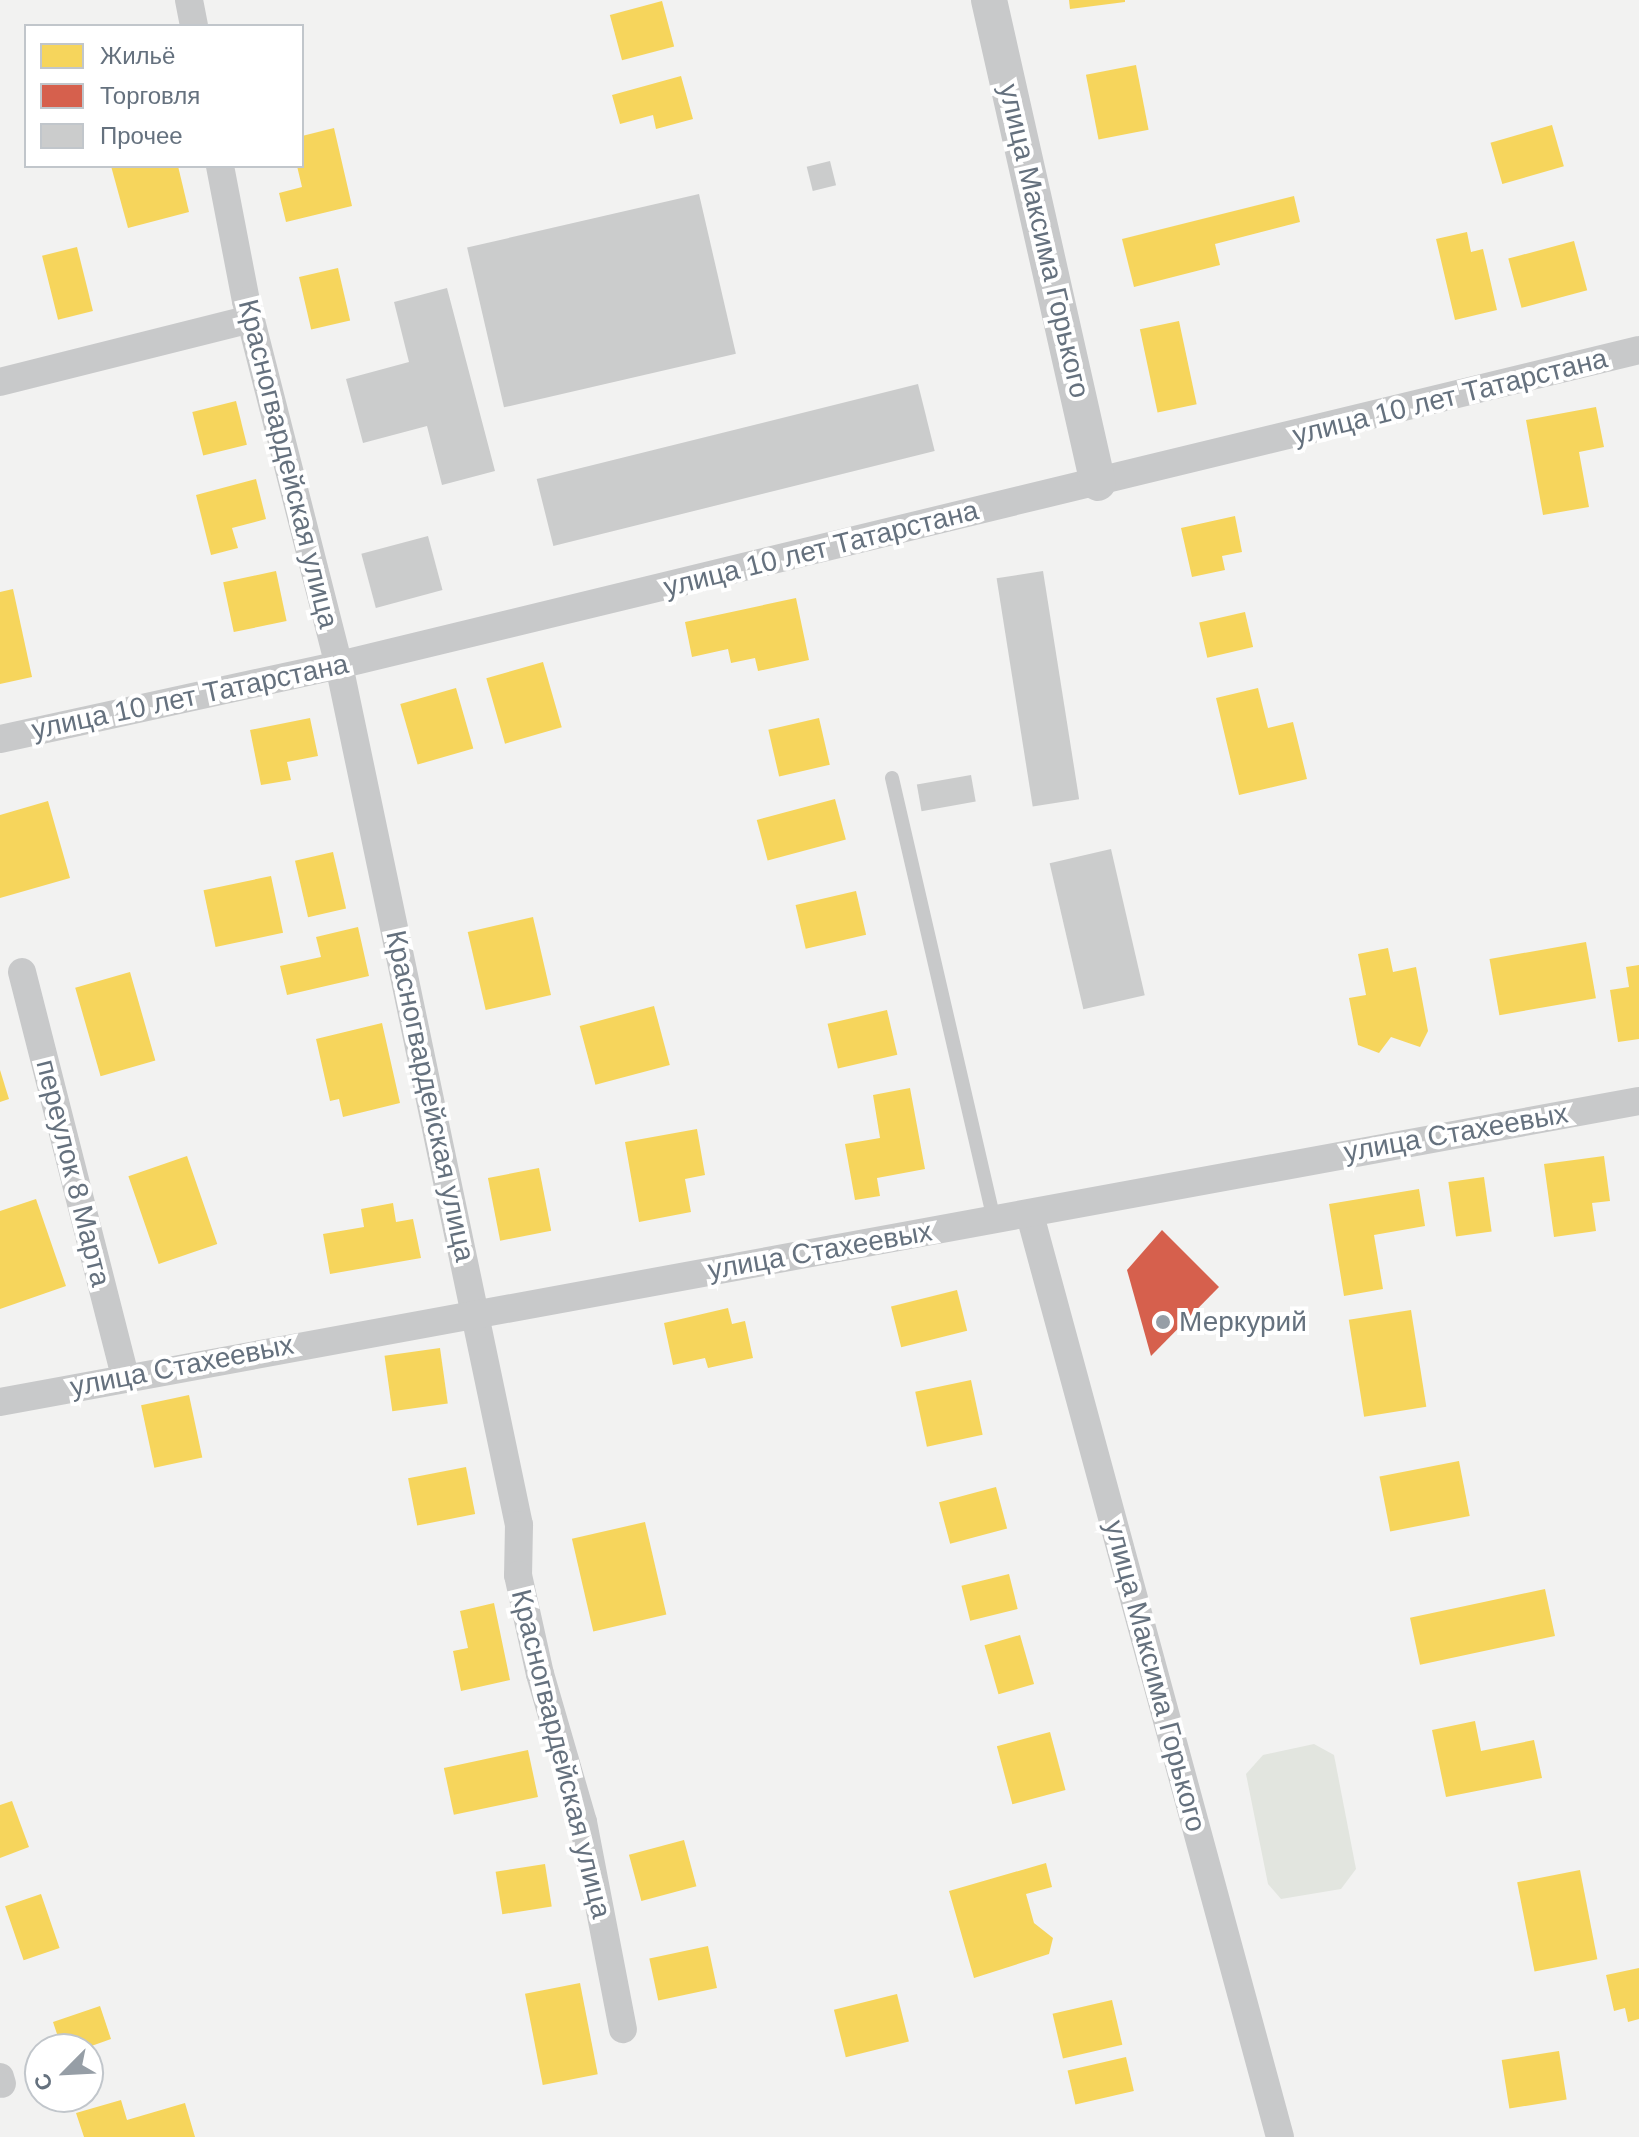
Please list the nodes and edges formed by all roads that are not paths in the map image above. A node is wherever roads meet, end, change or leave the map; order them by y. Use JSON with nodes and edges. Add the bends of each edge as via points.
{"nodes":[{"id":1,"x":189,"y":0,"type":"edge"},
{"id":2,"x":989,"y":0,"type":"edge"},
{"id":3,"x":194,"y":24,"type":"edge"},
{"id":4,"x":220,"y":168,"type":"edge"},
{"id":5,"x":250,"y":319,"type":"junction"},
{"id":6,"x":1639,"y":350,"type":"edge"},
{"id":7,"x":0,"y":382,"type":"edge"},
{"id":8,"x":1098,"y":483,"type":"junction"},
{"id":9,"x":339,"y":665,"type":"junction"},
{"id":10,"x":0,"y":739,"type":"edge"},
{"id":11,"x":892,"y":778,"type":"dead end"},
{"id":12,"x":22,"y":972,"type":"dead end"},
{"id":13,"x":1639,"y":1101,"type":"edge"},
{"id":14,"x":1030,"y":1215,"type":"junction"},
{"id":15,"x":994,"y":1221,"type":"junction"},
{"id":16,"x":475,"y":1311,"type":"junction"},
{"id":17,"x":125,"y":1375,"type":"junction"},
{"id":18,"x":0,"y":1402,"type":"edge"},
{"id":19,"x":623,"y":2029,"type":"dead end"},
{"id":20,"x":1280,"y":2137,"type":"edge"}],
"edges":[{"from":1,"to":3,"type":"street"},
{"from":2,"to":8,"type":"street","name":"улица Максима Горького"},
{"from":4,"to":5,"type":"street","name":"Красногвардейская улица"},
{"from":5,"to":7,"type":"street"},
{"from":5,"to":9,"type":"street","name":"Красногвардейская улица"},
{"from":6,"to":8,"type":"street","name":"улица 10 лет Татарстана"},
{"from":8,"to":9,"type":"street","name":"улица 10 лет Татарстана"},
{"from":9,"to":10,"type":"street","name":"улица 10 лет Татарстана"},
{"from":9,"to":16,"type":"street","name":"Красногвардейская улица"},
{"from":11,"to":15,"type":"lane"},
{"from":12,"to":17,"type":"street","name":"переулок 8 Марта"},
{"from":13,"to":14,"type":"street","name":"улица Стахеевых","via":[[1228,1172]]},
{"from":14,"to":15,"type":"street","name":"улица Стахеевых"},
{"from":14,"to":20,"type":"street","name":"улица Максима Горького"},
{"from":15,"to":16,"type":"street","name":"улица Стахеевых"},
{"from":16,"to":17,"type":"street","name":"улица Стахеевых"},
{"from":16,"to":19,"type":"street","name":"Красногвардейская улица","via":[[519,1525],[518,1575],[583,1822]]},
{"from":17,"to":18,"type":"street","name":"улица Стахеевых"}]}
